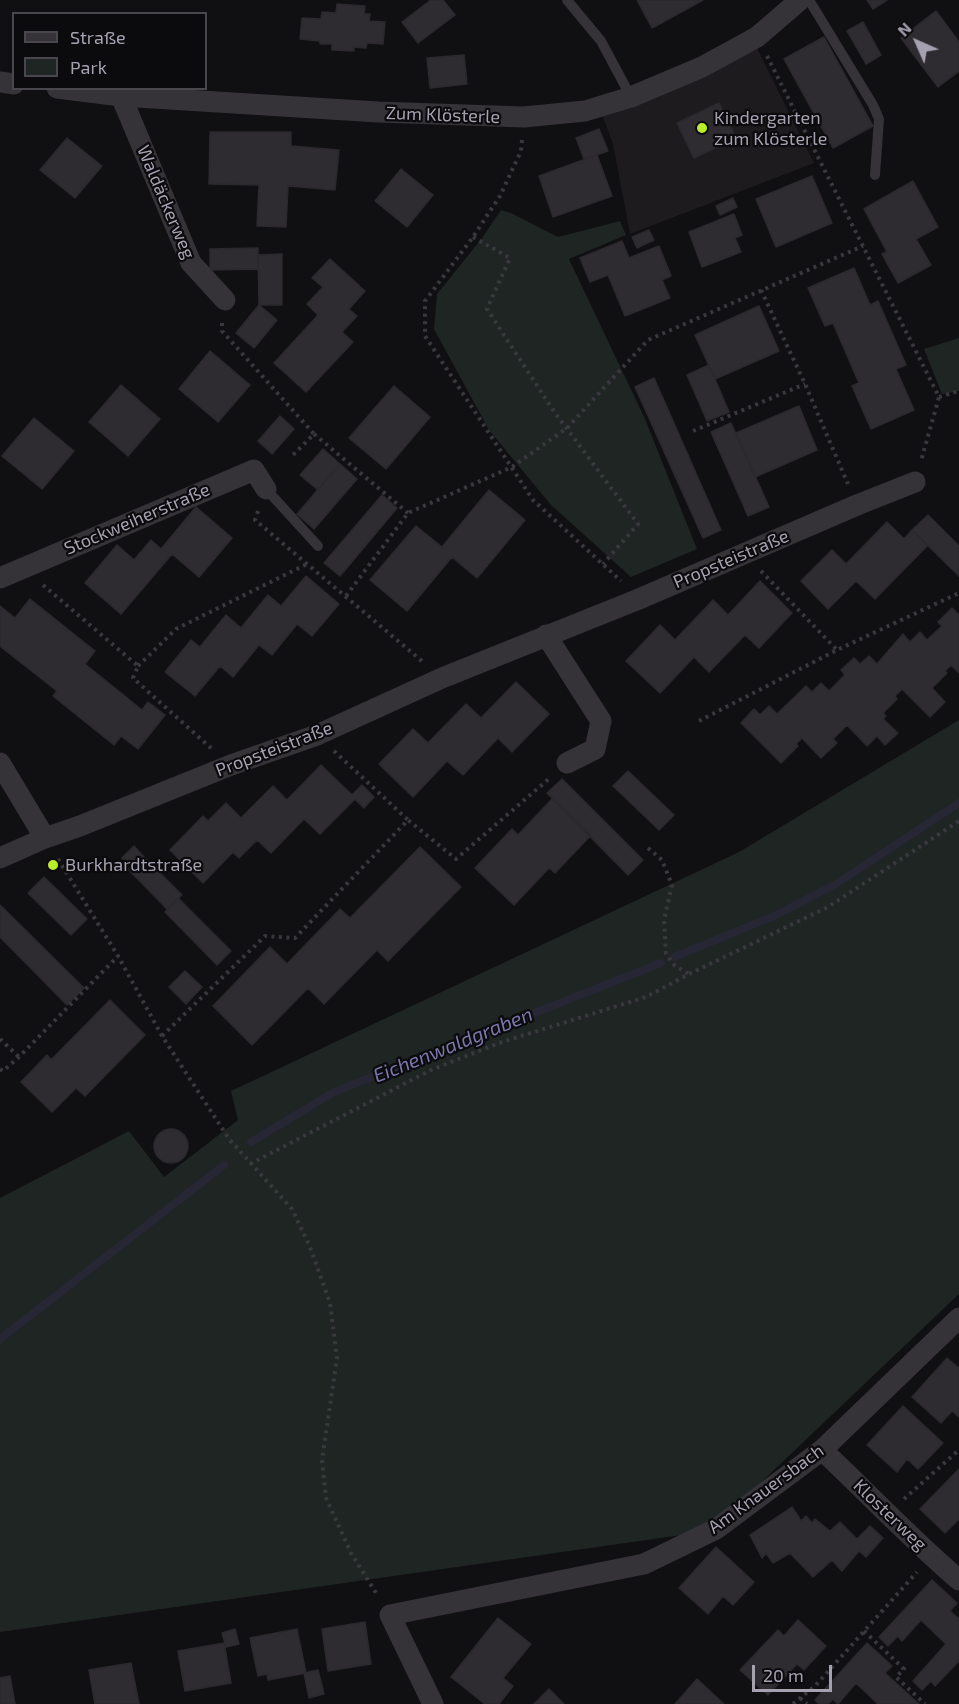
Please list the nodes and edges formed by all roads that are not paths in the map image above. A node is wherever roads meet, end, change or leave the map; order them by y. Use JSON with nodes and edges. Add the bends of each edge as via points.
{"nodes":[{"id":1,"x":567,"y":0,"type":"edge"},
{"id":2,"x":800,"y":0,"type":"edge"},
{"id":3,"x":809,"y":0,"type":"edge"},
{"id":4,"x":73,"y":90,"type":"edge"},
{"id":5,"x":121,"y":96,"type":"junction"},
{"id":6,"x":631,"y":97,"type":"junction"},
{"id":7,"x":875,"y":175,"type":"dead end"},
{"id":8,"x":225,"y":300,"type":"road end"},
{"id":9,"x":915,"y":482,"type":"road end"},
{"id":10,"x":266,"y":489,"type":"joint"},
{"id":11,"x":318,"y":546,"type":"dead end"},
{"id":12,"x":0,"y":578,"type":"edge"},
{"id":13,"x":546,"y":635,"type":"junction"},
{"id":14,"x":0,"y":763,"type":"edge"},
{"id":15,"x":567,"y":763,"type":"road end"},
{"id":16,"x":45,"y":838,"type":"junction"},
{"id":17,"x":0,"y":858,"type":"edge"},
{"id":18,"x":959,"y":1318,"type":"edge"},
{"id":19,"x":822,"y":1450,"type":"junction"},
{"id":20,"x":959,"y":1580,"type":"edge"},
{"id":21,"x":429,"y":1703,"type":"edge"}],
"edges":[{"from":1,"to":6,"type":"lane","via":[[601,41]]},
{"from":2,"to":6,"type":"street","name":"Zum Klösterle","via":[[757,37],[702,67]]},
{"from":3,"to":7,"type":"lane","via":[[879,119]]},
{"from":4,"to":5,"type":"street","name":"Zum Klösterle"},
{"from":5,"to":6,"type":"street","name":"Zum Klösterle","via":[[524,117],[585,111]]},
{"from":5,"to":8,"type":"street","name":"Waldäckerweg","via":[[191,263]]},
{"from":9,"to":13,"type":"street","name":"Propsteistraße"},
{"from":10,"to":11,"type":"lane"},
{"from":10,"to":12,"type":"street","name":"Stockweiherstraße","via":[[254,471]]},
{"from":13,"to":15,"type":"street","via":[[601,721],[595,749]]},
{"from":13,"to":16,"type":"street","name":"Propsteistraße","via":[[317,735]]},
{"from":14,"to":16,"type":"street"},
{"from":16,"to":17,"type":"street","name":"Propsteistraße"},
{"from":18,"to":19,"type":"street","name":"Am Knauersbach"},
{"from":19,"to":20,"type":"street","name":"Klosterweg"},
{"from":19,"to":21,"type":"street","name":"Am Knauersbach","via":[[716,1529],[644,1564],[390,1615]]}]}
